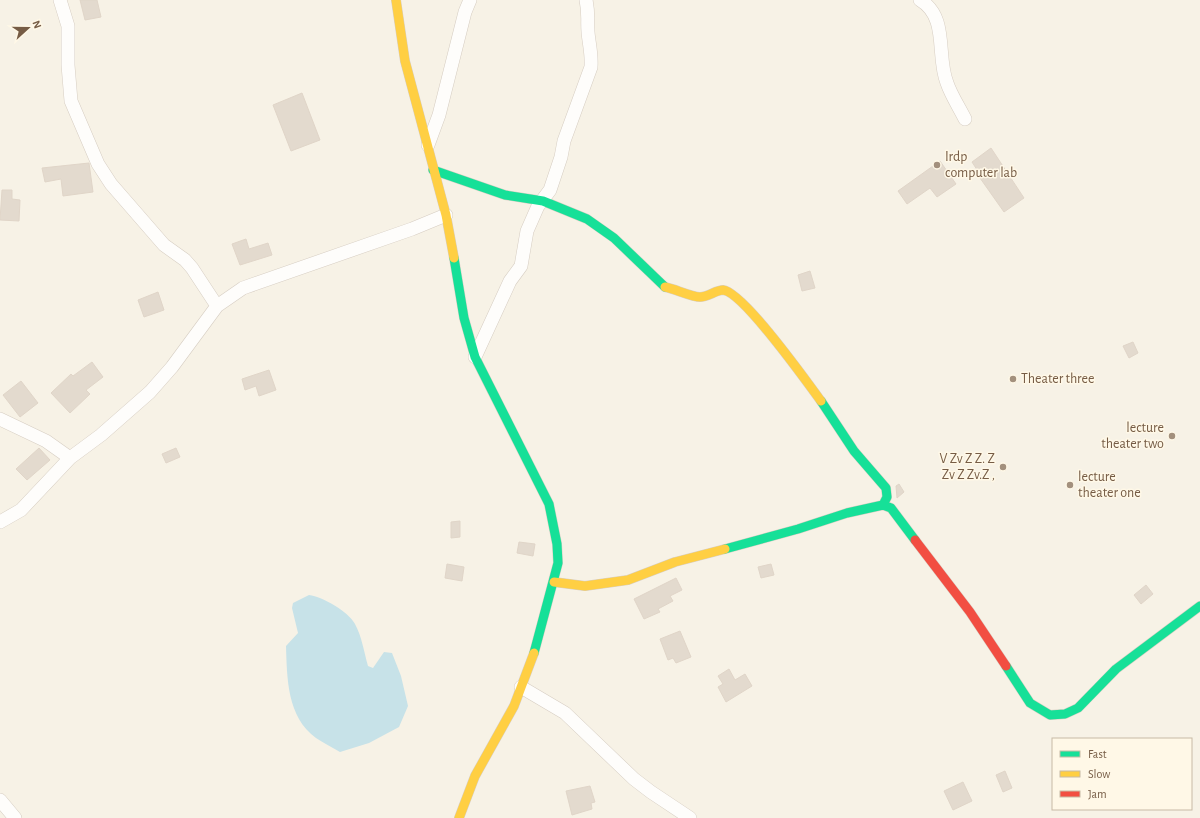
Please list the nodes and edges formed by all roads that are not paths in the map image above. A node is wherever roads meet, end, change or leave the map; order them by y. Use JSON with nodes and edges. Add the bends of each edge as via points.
{"nodes":[{"id":1,"x":60,"y":0,"type":"edge"},
{"id":2,"x":396,"y":0,"type":"edge"},
{"id":3,"x":470,"y":0,"type":"edge"},
{"id":4,"x":586,"y":0,"type":"edge"},
{"id":5,"x":920,"y":0,"type":"edge"},
{"id":6,"x":965,"y":119,"type":"dead end"},
{"id":7,"x":428,"y":145,"type":"junction"},
{"id":8,"x":434,"y":170,"type":"junction"},
{"id":9,"x":542,"y":201,"type":"junction"},
{"id":10,"x":446,"y":215,"type":"junction"},
{"id":11,"x":217,"y":306,"type":"junction"},
{"id":12,"x":475,"y":357,"type":"junction"},
{"id":13,"x":0,"y":419,"type":"edge"},
{"id":14,"x":70,"y":458,"type":"junction"},
{"id":15,"x":883,"y":505,"type":"junction"},
{"id":16,"x":0,"y":522,"type":"edge"},
{"id":17,"x":554,"y":582,"type":"junction"},
{"id":18,"x":1200,"y":606,"type":"edge"},
{"id":19,"x":521,"y":687,"type":"junction"},
{"id":20,"x":0,"y":800,"type":"edge"},
{"id":21,"x":15,"y":818,"type":"edge"},
{"id":22,"x":459,"y":818,"type":"edge"},
{"id":23,"x":690,"y":818,"type":"edge"}],
"edges":[{"from":1,"to":11,"type":"street","via":[[68,26],[71,101],[98,164],[111,184],[164,245],[186,260]]},
{"from":2,"to":7,"type":"street","via":[[405,60]]},
{"from":3,"to":7,"type":"street","via":[[439,115]]},
{"from":4,"to":9,"type":"street","via":[[591,67],[564,141],[550,190]]},
{"from":5,"to":6,"type":"street","via":[[933,11],[938,23],[946,82]]},
{"from":7,"to":8,"type":"street"},
{"from":8,"to":9,"type":"street","via":[[505,195]]},
{"from":8,"to":10,"type":"street"},
{"from":9,"to":12,"type":"street","via":[[527,231],[521,266],[510,280]]},
{"from":9,"to":15,"type":"street","via":[[570,211],[602,229],[663,287],[701,297],[723,290],[743,303],[828,410],[854,451],[880,479],[886,488],[887,497]]},
{"from":10,"to":11,"type":"street","via":[[243,288]]},
{"from":10,"to":12,"type":"street","via":[[464,318]]},
{"from":11,"to":14,"type":"street","via":[[150,392]]},
{"from":12,"to":17,"type":"street","via":[[549,504],[558,544]]},
{"from":13,"to":14,"type":"street","via":[[46,441]]},
{"from":14,"to":16,"type":"street","via":[[21,510]]},
{"from":15,"to":17,"type":"street","via":[[675,562],[628,580],[585,586]]},
{"from":15,"to":18,"type":"street","via":[[891,508],[921,544],[1030,703],[1044,714],[1064,715],[1082,706],[1104,680]]},
{"from":17,"to":19,"type":"street","via":[[533,658]]},
{"from":19,"to":22,"type":"street","via":[[514,706],[475,776]]},
{"from":19,"to":23,"type":"street","via":[[565,713],[634,779]]},
{"from":20,"to":21,"type":"street"}]}
